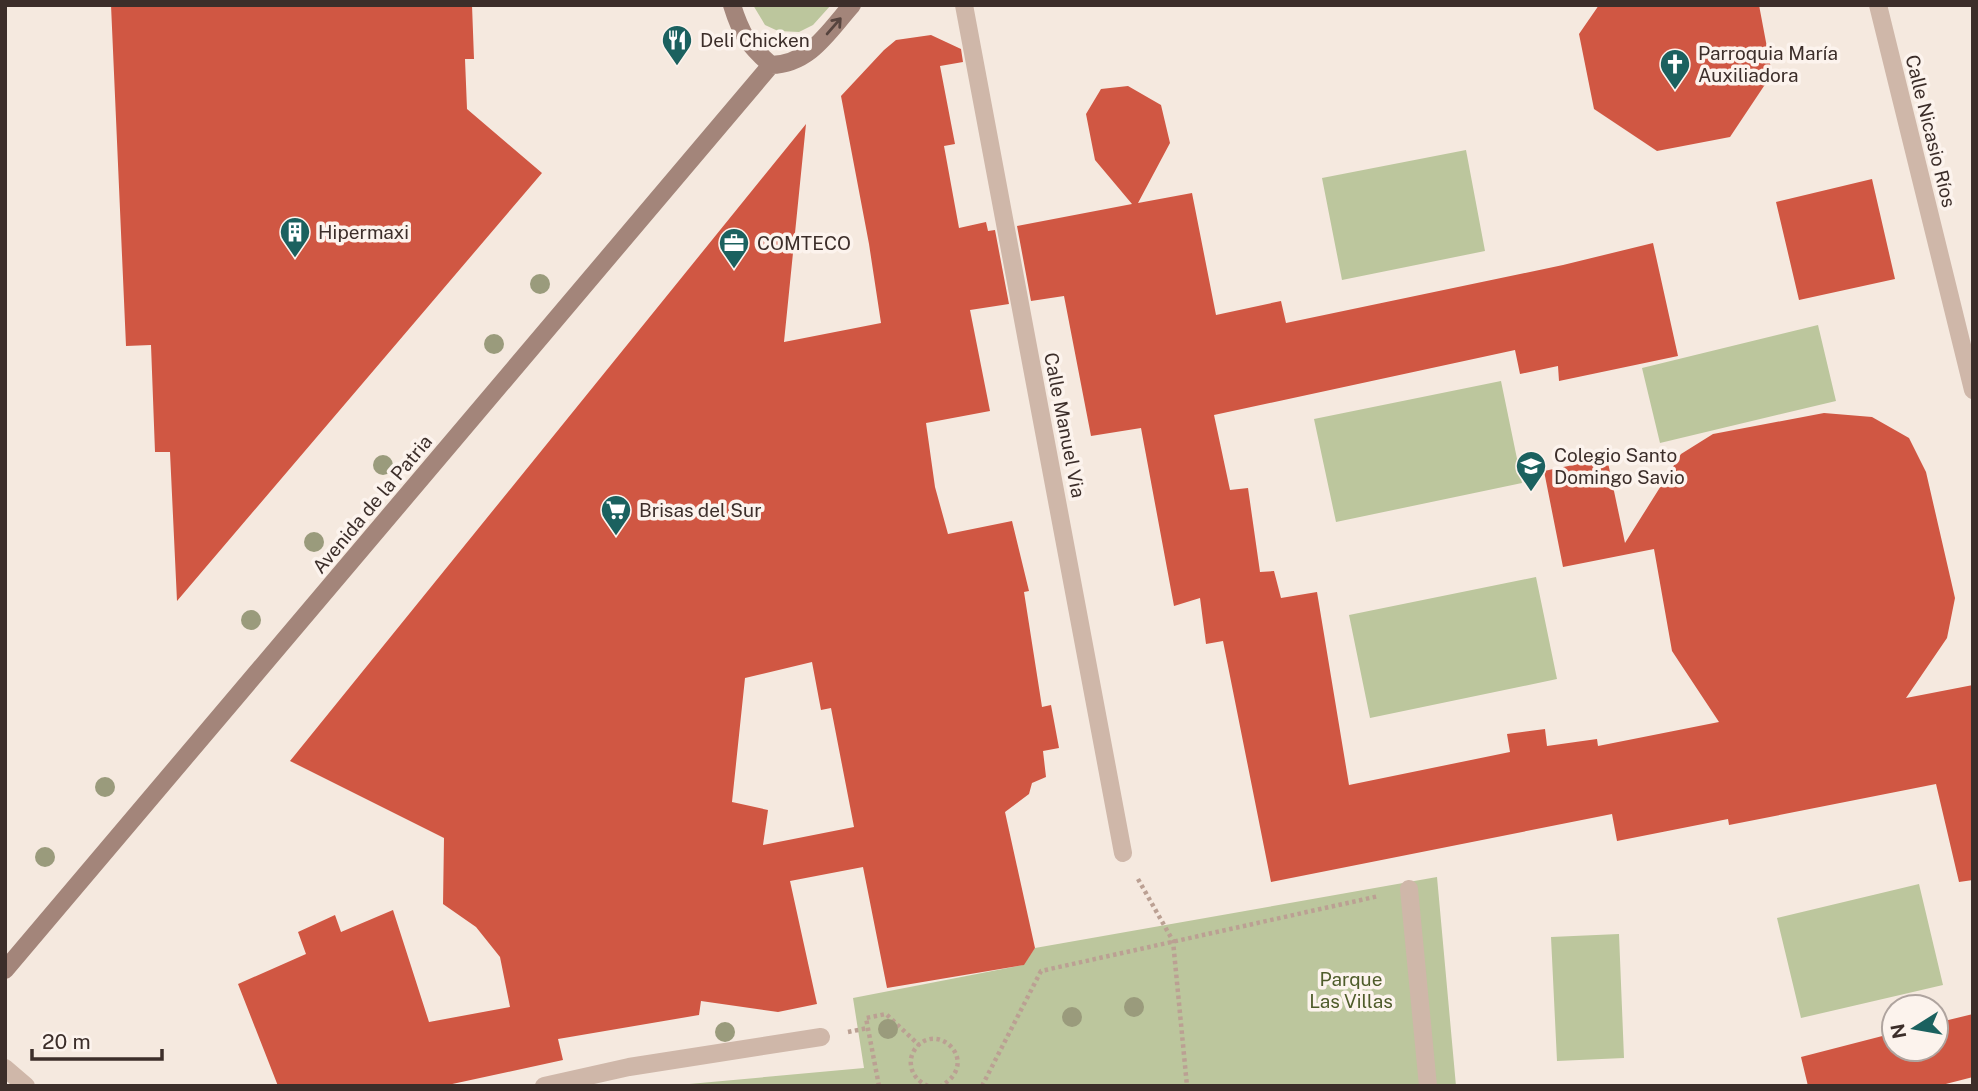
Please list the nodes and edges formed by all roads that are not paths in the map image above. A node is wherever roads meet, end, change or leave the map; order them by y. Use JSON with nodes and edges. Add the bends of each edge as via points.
{"nodes":[{"id":1,"x":732,"y":5,"type":"edge"},
{"id":2,"x":852,"y":5,"type":"edge"},
{"id":3,"x":964,"y":5,"type":"edge"},
{"id":4,"x":1878,"y":5,"type":"edge"},
{"id":5,"x":771,"y":65,"type":"junction"},
{"id":6,"x":1973,"y":390,"type":"edge"},
{"id":7,"x":1123,"y":853,"type":"road end"},
{"id":8,"x":1409,"y":889,"type":"road end"},
{"id":9,"x":5,"y":970,"type":"edge"},
{"id":10,"x":821,"y":1037,"type":"dead end"},
{"id":11,"x":5,"y":1068,"type":"edge"},
{"id":12,"x":26,"y":1086,"type":"edge"},
{"id":13,"x":544,"y":1086,"type":"edge"},
{"id":14,"x":1428,"y":1086,"type":"edge"}],
"edges":[{"from":1,"to":5,"type":"main road","via":[[740,31]]},
{"from":5,"to":2,"type":"main road","one_way":true,"via":[[787,65],[804,56]]},
{"from":3,"to":7,"type":"street","name":"Calle Manuel Via"},
{"from":4,"to":6,"type":"street","name":"Calle Nicasio Ríos"},
{"from":5,"to":9,"type":"main road","name":"Avenida de la Patria"},
{"from":8,"to":14,"type":"street"},
{"from":10,"to":13,"type":"street","via":[[629,1067]]},
{"from":11,"to":12,"type":"street"}]}
